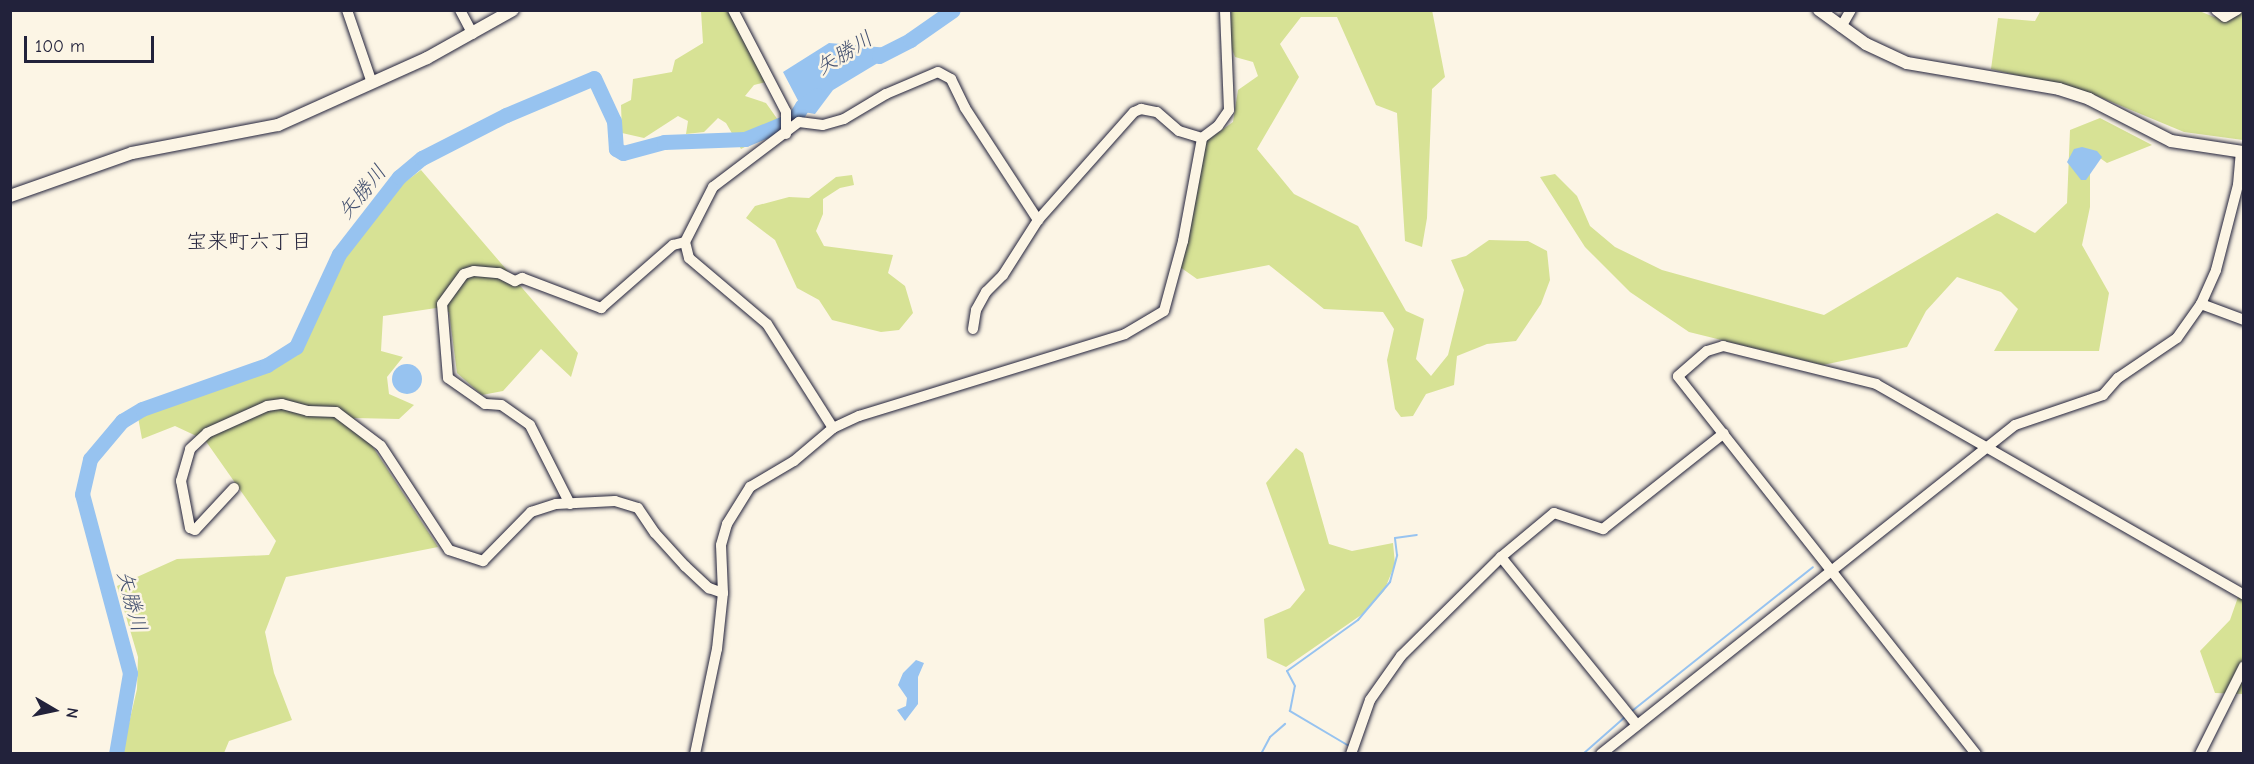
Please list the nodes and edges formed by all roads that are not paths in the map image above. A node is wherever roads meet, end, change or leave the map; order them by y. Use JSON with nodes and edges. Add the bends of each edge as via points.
{"nodes":[{"id":1,"x":347,"y":10,"type":"edge"},
{"id":2,"x":460,"y":10,"type":"edge"},
{"id":3,"x":513,"y":10,"type":"edge"},
{"id":4,"x":733,"y":10,"type":"edge"},
{"id":5,"x":1226,"y":10,"type":"edge"},
{"id":6,"x":1819,"y":10,"type":"edge"},
{"id":7,"x":1851,"y":10,"type":"edge"},
{"id":8,"x":2217,"y":10,"type":"edge"},
{"id":9,"x":2237,"y":10,"type":"edge"},
{"id":10,"x":1841,"y":27,"type":"junction"},
{"id":11,"x":473,"y":34,"type":"junction"},
{"id":12,"x":372,"y":83,"type":"junction"},
{"id":13,"x":786,"y":134,"type":"junction"},
{"id":14,"x":1202,"y":138,"type":"junction"},
{"id":15,"x":2242,"y":152,"type":"edge"},
{"id":16,"x":10,"y":196,"type":"edge"},
{"id":17,"x":1038,"y":220,"type":"junction"},
{"id":18,"x":685,"y":242,"type":"junction"},
{"id":19,"x":2202,"y":304,"type":"junction"},
{"id":20,"x":2244,"y":320,"type":"edge"},
{"id":21,"x":972,"y":329,"type":"dead end"},
{"id":22,"x":833,"y":428,"type":"junction"},
{"id":23,"x":1724,"y":433,"type":"junction"},
{"id":24,"x":1987,"y":447,"type":"junction"},
{"id":25,"x":234,"y":489,"type":"dead end"},
{"id":26,"x":570,"y":504,"type":"junction"},
{"id":27,"x":1501,"y":557,"type":"junction"},
{"id":28,"x":1832,"y":571,"type":"junction"},
{"id":29,"x":723,"y":593,"type":"junction"},
{"id":30,"x":2244,"y":595,"type":"edge"},
{"id":31,"x":2244,"y":666,"type":"edge"},
{"id":32,"x":1637,"y":725,"type":"junction"},
{"id":33,"x":695,"y":753,"type":"edge"},
{"id":34,"x":1352,"y":753,"type":"edge"},
{"id":35,"x":1601,"y":753,"type":"edge"},
{"id":36,"x":1976,"y":753,"type":"edge"},
{"id":37,"x":2200,"y":753,"type":"edge"}],
"edges":[{"from":1,"to":12,"type":"street"},
{"from":2,"to":11,"type":"street"},
{"from":3,"to":11,"type":"street"},
{"from":4,"to":13,"type":"street","via":[[786,112]]},
{"from":5,"to":14,"type":"street","via":[[1229,110],[1218,126]]},
{"from":6,"to":10,"type":"street"},
{"from":7,"to":10,"type":"street"},
{"from":8,"to":9,"type":"street","via":[[2225,17]]},
{"from":10,"to":15,"type":"street","via":[[1907,63],[2059,89],[2089,99],[2171,141]]},
{"from":11,"to":12,"type":"street"},
{"from":12,"to":16,"type":"street","via":[[278,125],[132,153]]},
{"from":13,"to":17,"type":"street","via":[[799,122],[823,125],[844,119],[913,82],[931,74],[945,74]]},
{"from":13,"to":18,"type":"street","via":[[713,187]]},
{"from":14,"to":17,"type":"street","via":[[1179,131],[1157,112],[1134,112]]},
{"from":14,"to":22,"type":"street","via":[[1183,241],[1164,311],[1125,334],[874,410]]},
{"from":15,"to":19,"type":"street","via":[[2238,185],[2216,270]]},
{"from":17,"to":21,"type":"street","via":[[1003,275],[986,291]]},
{"from":18,"to":22,"type":"street","via":[[689,258],[767,324]]},
{"from":18,"to":26,"type":"street","via":[[673,245],[601,308],[522,278],[515,281],[499,273],[474,272],[460,278],[442,304],[449,350],[448,378],[485,404],[501,405],[530,425]]},
{"from":19,"to":20,"type":"street"},
{"from":19,"to":24,"type":"street","via":[[2177,338],[2118,378],[2103,395],[2024,420]]},
{"from":22,"to":29,"type":"street","via":[[794,461],[750,487],[737,506],[721,545]]},
{"from":23,"to":24,"type":"street","via":[[1678,376],[1707,351],[1724,346],[1876,384]]},
{"from":23,"to":27,"type":"street","via":[[1603,529],[1554,513]]},
{"from":23,"to":28,"type":"street"},
{"from":24,"to":28,"type":"street"},
{"from":24,"to":30,"type":"street"},
{"from":25,"to":26,"type":"street","via":[[195,530],[190,528],[182,481],[190,449],[207,433],[234,418],[282,404],[341,414],[381,446],[449,550],[467,557],[488,559],[531,512]]},
{"from":26,"to":29,"type":"street","via":[[615,501],[638,508],[686,566],[709,588]]},
{"from":27,"to":32,"type":"street"},
{"from":27,"to":34,"type":"street","via":[[1401,656],[1370,700]]},
{"from":28,"to":32,"type":"street"},
{"from":28,"to":36,"type":"street"},
{"from":29,"to":33,"type":"street","via":[[717,649]]},
{"from":31,"to":37,"type":"street"},
{"from":32,"to":35,"type":"street"}]}
